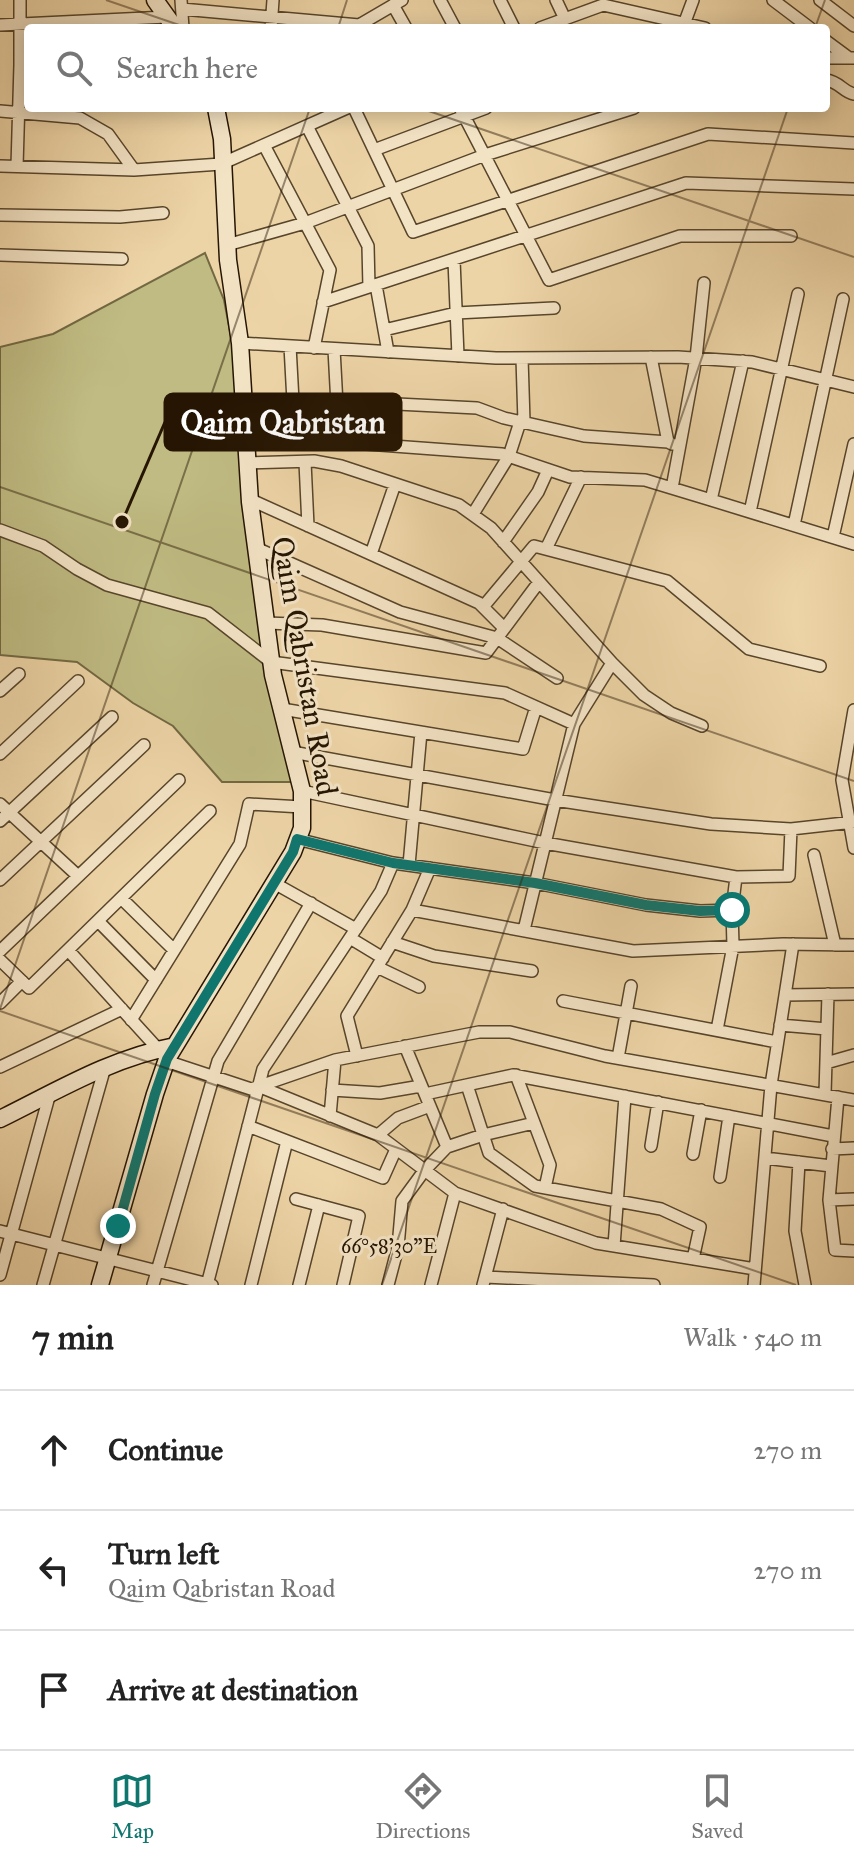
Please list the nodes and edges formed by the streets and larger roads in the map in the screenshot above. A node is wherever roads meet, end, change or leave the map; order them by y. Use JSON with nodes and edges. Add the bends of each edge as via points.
{"nodes":[{"id":1,"x":20,"y":0,"type":"edge"},
{"id":2,"x":155,"y":0,"type":"edge"},
{"id":3,"x":273,"y":0,"type":"edge"},
{"id":4,"x":440,"y":0,"type":"edge"},
{"id":5,"x":500,"y":0,"type":"edge"},
{"id":6,"x":556,"y":0,"type":"edge"},
{"id":7,"x":693,"y":0,"type":"edge"},
{"id":8,"x":773,"y":0,"type":"edge"},
{"id":9,"x":822,"y":1,"type":"edge"},
{"id":10,"x":398,"y":3,"type":"edge"},
{"id":11,"x":176,"y":14,"type":"edge"},
{"id":12,"x":565,"y":19,"type":"junction"},
{"id":13,"x":271,"y":22,"type":"edge"},
{"id":14,"x":21,"y":24,"type":"junction"},
{"id":15,"x":306,"y":24,"type":"edge"},
{"id":16,"x":363,"y":24,"type":"edge"},
{"id":17,"x":405,"y":24,"type":"edge"},
{"id":18,"x":453,"y":24,"type":"edge"},
{"id":19,"x":512,"y":24,"type":"edge"},
{"id":20,"x":551,"y":24,"type":"edge"},
{"id":21,"x":680,"y":24,"type":"edge"},
{"id":22,"x":684,"y":24,"type":"edge"},
{"id":23,"x":805,"y":24,"type":"edge"},
{"id":24,"x":0,"y":25,"type":"edge"},
{"id":25,"x":854,"y":26,"type":"edge"},
{"id":26,"x":830,"y":44,"type":"edge"},
{"id":27,"x":830,"y":58,"type":"edge"},
{"id":28,"x":851,"y":58,"type":"edge"},
{"id":29,"x":24,"y":65,"type":"edge"},
{"id":30,"x":830,"y":80,"type":"edge"},
{"id":31,"x":854,"y":94,"type":"edge"},
{"id":32,"x":0,"y":111,"type":"edge"},
{"id":33,"x":217,"y":112,"type":"edge"},
{"id":34,"x":338,"y":112,"type":"edge"},
{"id":35,"x":356,"y":112,"type":"edge"},
{"id":36,"x":462,"y":112,"type":"edge"},
{"id":37,"x":621,"y":112,"type":"edge"},
{"id":38,"x":19,"y":113,"type":"junction"},
{"id":39,"x":307,"y":126,"type":"junction"},
{"id":40,"x":854,"y":143,"type":"edge"},
{"id":41,"x":264,"y":145,"type":"junction"},
{"id":42,"x":374,"y":150,"type":"junction"},
{"id":43,"x":485,"y":155,"type":"junction"},
{"id":44,"x":221,"y":164,"type":"junction"},
{"id":45,"x":0,"y":166,"type":"edge"},
{"id":46,"x":17,"y":166,"type":"junction"},
{"id":47,"x":134,"y":170,"type":"junction"},
{"id":48,"x":854,"y":189,"type":"edge"},
{"id":49,"x":393,"y":190,"type":"junction"},
{"id":50,"x":508,"y":200,"type":"junction"},
{"id":51,"x":350,"y":206,"type":"junction"},
{"id":52,"x":163,"y":213,"type":"dead end"},
{"id":53,"x":0,"y":215,"type":"edge"},
{"id":54,"x":305,"y":223,"type":"junction"},
{"id":55,"x":527,"y":236,"type":"junction"},
{"id":56,"x":791,"y":236,"type":"dead end"},
{"id":57,"x":227,"y":245,"type":"junction"},
{"id":58,"x":0,"y":255,"type":"edge"},
{"id":59,"x":122,"y":259,"type":"dead end"},
{"id":60,"x":454,"y":260,"type":"junction"},
{"id":61,"x":704,"y":283,"type":"dead end"},
{"id":62,"x":373,"y":286,"type":"junction"},
{"id":63,"x":798,"y":294,"type":"dead end"},
{"id":64,"x":843,"y":299,"type":"dead end"},
{"id":65,"x":323,"y":302,"type":"junction"},
{"id":66,"x":554,"y":308,"type":"dead end"},
{"id":67,"x":456,"y":313,"type":"junction"},
{"id":68,"x":384,"y":330,"type":"junction"},
{"id":69,"x":240,"y":343,"type":"junction"},
{"id":70,"x":290,"y":346,"type":"junction"},
{"id":71,"x":314,"y":348,"type":"junction"},
{"id":72,"x":334,"y":349,"type":"junction"},
{"id":73,"x":388,"y":352,"type":"junction"},
{"id":74,"x":458,"y":356,"type":"junction"},
{"id":75,"x":651,"y":357,"type":"junction"},
{"id":76,"x":522,"y":358,"type":"junction"},
{"id":77,"x":696,"y":358,"type":"junction"},
{"id":78,"x":743,"y":361,"type":"junction"},
{"id":79,"x":783,"y":370,"type":"junction"},
{"id":80,"x":826,"y":380,"type":"junction"},
{"id":81,"x":854,"y":387,"type":"edge"},
{"id":82,"x":337,"y":401,"type":"junction"},
{"id":83,"x":522,"y":422,"type":"junction"},
{"id":84,"x":245,"y":435,"type":"junction"},
{"id":85,"x":295,"y":438,"type":"junction"},
{"id":86,"x":339,"y":442,"type":"junction"},
{"id":87,"x":674,"y":444,"type":"junction"},
{"id":88,"x":854,"y":444,"type":"edge"},
{"id":89,"x":509,"y":456,"type":"junction"},
{"id":90,"x":305,"y":462,"type":"junction"},
{"id":91,"x":247,"y":463,"type":"junction"},
{"id":92,"x":548,"y":470,"type":"junction"},
{"id":93,"x":581,"y":477,"type":"junction"},
{"id":94,"x":395,"y":484,"type":"junction"},
{"id":95,"x":672,"y":488,"type":"junction"},
{"id":96,"x":249,"y":499,"type":"junction"},
{"id":97,"x":711,"y":500,"type":"junction"},
{"id":98,"x":750,"y":512,"type":"junction"},
{"id":99,"x":473,"y":514,"type":"junction"},
{"id":100,"x":794,"y":525,"type":"junction"},
{"id":101,"x":308,"y":526,"type":"junction"},
{"id":102,"x":0,"y":530,"type":"edge"},
{"id":103,"x":833,"y":537,"type":"junction"},
{"id":104,"x":503,"y":542,"type":"junction"},
{"id":105,"x":854,"y":544,"type":"edge"},
{"id":106,"x":256,"y":548,"type":"junction"},
{"id":107,"x":546,"y":549,"type":"junction"},
{"id":108,"x":371,"y":554,"type":"junction"},
{"id":109,"x":522,"y":563,"type":"junction"},
{"id":110,"x":539,"y":582,"type":"junction"},
{"id":111,"x":483,"y":607,"type":"junction"},
{"id":112,"x":266,"y":623,"type":"junction"},
{"id":113,"x":501,"y":633,"type":"junction"},
{"id":114,"x":271,"y":662,"type":"junction"},
{"id":115,"x":612,"y":663,"type":"junction"},
{"id":116,"x":820,"y":666,"type":"dead end"},
{"id":117,"x":19,"y":674,"type":"dead end"},
{"id":118,"x":557,"y":678,"type":"dead end"},
{"id":119,"x":78,"y":681,"type":"dead end"},
{"id":120,"x":0,"y":691,"type":"edge"},
{"id":121,"x":536,"y":707,"type":"junction"},
{"id":122,"x":282,"y":709,"type":"junction"},
{"id":123,"x":854,"y":710,"type":"edge"},
{"id":124,"x":112,"y":717,"type":"dead end"},
{"id":125,"x":574,"y":724,"type":"junction"},
{"id":126,"x":702,"y":726,"type":"dead end"},
{"id":127,"x":421,"y":732,"type":"junction"},
{"id":128,"x":852,"y":738,"type":"edge"},
{"id":129,"x":144,"y":745,"type":"dead end"},
{"id":130,"x":292,"y":752,"type":"junction"},
{"id":131,"x":0,"y":754,"type":"edge"},
{"id":132,"x":417,"y":775,"type":"junction"},
{"id":133,"x":179,"y":780,"type":"dead end"},
{"id":134,"x":848,"y":784,"type":"edge"},
{"id":135,"x":302,"y":799,"type":"junction"},
{"id":136,"x":555,"y":800,"type":"junction"},
{"id":137,"x":210,"y":811,"type":"dead end"},
{"id":138,"x":3,"y":812,"type":"edge"},
{"id":139,"x":413,"y":815,"type":"junction"},
{"id":140,"x":851,"y":822,"type":"edge"},
{"id":141,"x":791,"y":829,"type":"junction"},
{"id":142,"x":297,"y":839,"type":"junction"},
{"id":143,"x":41,"y":842,"type":"junction"},
{"id":144,"x":545,"y":843,"type":"junction"},
{"id":145,"x":854,"y":848,"type":"edge"},
{"id":146,"x":814,"y":855,"type":"dead end"},
{"id":147,"x":393,"y":863,"type":"junction"},
{"id":148,"x":409,"y":865,"type":"junction"},
{"id":149,"x":430,"y":868,"type":"junction"},
{"id":150,"x":78,"y":876,"type":"junction"},
{"id":151,"x":736,"y":877,"type":"junction"},
{"id":152,"x":0,"y":880,"type":"edge"},
{"id":153,"x":274,"y":883,"type":"junction"},
{"id":154,"x":535,"y":883,"type":"junction"},
{"id":155,"x":121,"y":898,"type":"junction"},
{"id":156,"x":311,"y":903,"type":"junction"},
{"id":157,"x":412,"y":910,"type":"junction"},
{"id":158,"x":732,"y":910,"type":"junction"},
{"id":159,"x":98,"y":921,"type":"junction"},
{"id":160,"x":524,"y":930,"type":"junction"},
{"id":161,"x":353,"y":933,"type":"junction"},
{"id":162,"x":392,"y":942,"type":"junction"},
{"id":163,"x":793,"y":944,"type":"junction"},
{"id":164,"x":835,"y":945,"type":"junction"},
{"id":165,"x":854,"y":945,"type":"edge"},
{"id":166,"x":733,"y":946,"type":"junction"},
{"id":167,"x":68,"y":950,"type":"junction"},
{"id":168,"x":174,"y":950,"type":"junction"},
{"id":169,"x":0,"y":951,"type":"edge"},
{"id":170,"x":0,"y":960,"type":"edge"},
{"id":171,"x":380,"y":962,"type":"junction"},
{"id":172,"x":532,"y":971,"type":"dead end"},
{"id":173,"x":156,"y":980,"type":"junction"},
{"id":174,"x":22,"y":981,"type":"junction"},
{"id":175,"x":631,"y":986,"type":"dead end"},
{"id":176,"x":419,"y":987,"type":"dead end"},
{"id":177,"x":828,"y":994,"type":"junction"},
{"id":178,"x":854,"y":994,"type":"edge"},
{"id":179,"x":785,"y":995,"type":"junction"},
{"id":180,"x":563,"y":1001,"type":"dead end"},
{"id":181,"x":0,"y":1003,"type":"edge"},
{"id":182,"x":122,"y":1009,"type":"junction"},
{"id":183,"x":626,"y":1012,"type":"junction"},
{"id":184,"x":131,"y":1020,"type":"junction"},
{"id":185,"x":780,"y":1025,"type":"junction"},
{"id":186,"x":827,"y":1029,"type":"junction"},
{"id":187,"x":717,"y":1030,"type":"junction"},
{"id":188,"x":777,"y":1042,"type":"junction"},
{"id":189,"x":405,"y":1046,"type":"junction"},
{"id":190,"x":166,"y":1052,"type":"junction"},
{"id":191,"x":854,"y":1055,"type":"edge"},
{"id":192,"x":357,"y":1056,"type":"junction"},
{"id":193,"x":618,"y":1058,"type":"junction"},
{"id":194,"x":335,"y":1060,"type":"junction"},
{"id":195,"x":826,"y":1063,"type":"junction"},
{"id":196,"x":0,"y":1067,"type":"edge"},
{"id":197,"x":105,"y":1067,"type":"junction"},
{"id":198,"x":516,"y":1075,"type":"junction"},
{"id":199,"x":213,"y":1076,"type":"junction"},
{"id":200,"x":467,"y":1085,"type":"junction"},
{"id":201,"x":771,"y":1085,"type":"junction"},
{"id":202,"x":258,"y":1086,"type":"junction"},
{"id":203,"x":332,"y":1090,"type":"junction"},
{"id":204,"x":423,"y":1090,"type":"junction"},
{"id":205,"x":50,"y":1093,"type":"junction"},
{"id":206,"x":825,"y":1094,"type":"junction"},
{"id":207,"x":625,"y":1096,"type":"junction"},
{"id":208,"x":838,"y":1097,"type":"junction"},
{"id":209,"x":854,"y":1100,"type":"edge"},
{"id":210,"x":658,"y":1102,"type":"junction"},
{"id":211,"x":430,"y":1106,"type":"junction"},
{"id":212,"x":701,"y":1110,"type":"junction"},
{"id":213,"x":330,"y":1116,"type":"junction"},
{"id":214,"x":729,"y":1116,"type":"junction"},
{"id":215,"x":0,"y":1119,"type":"edge"},
{"id":216,"x":534,"y":1123,"type":"junction"},
{"id":217,"x":767,"y":1123,"type":"junction"},
{"id":218,"x":248,"y":1126,"type":"junction"},
{"id":219,"x":378,"y":1135,"type":"junction"},
{"id":220,"x":483,"y":1135,"type":"junction"},
{"id":221,"x":833,"y":1136,"type":"junction"},
{"id":222,"x":287,"y":1141,"type":"junction"},
{"id":223,"x":651,"y":1146,"type":"dead end"},
{"id":224,"x":447,"y":1147,"type":"junction"},
{"id":225,"x":854,"y":1148,"type":"edge"},
{"id":226,"x":396,"y":1149,"type":"junction"},
{"id":227,"x":832,"y":1149,"type":"junction"},
{"id":228,"x":693,"y":1154,"type":"dead end"},
{"id":229,"x":765,"y":1158,"type":"junction"},
{"id":230,"x":799,"y":1162,"type":"junction"},
{"id":231,"x":831,"y":1166,"type":"junction"},
{"id":232,"x":424,"y":1171,"type":"junction"},
{"id":233,"x":720,"y":1177,"type":"dead end"},
{"id":234,"x":545,"y":1188,"type":"junction"},
{"id":235,"x":455,"y":1193,"type":"junction"},
{"id":236,"x":296,"y":1199,"type":"dead end"},
{"id":237,"x":854,"y":1199,"type":"edge"},
{"id":238,"x":829,"y":1200,"type":"junction"},
{"id":239,"x":617,"y":1201,"type":"junction"},
{"id":240,"x":319,"y":1205,"type":"junction"},
{"id":241,"x":503,"y":1209,"type":"junction"},
{"id":242,"x":5,"y":1232,"type":"edge"},
{"id":243,"x":56,"y":1245,"type":"junction"},
{"id":244,"x":614,"y":1246,"type":"junction"},
{"id":245,"x":853,"y":1252,"type":"edge"},
{"id":246,"x":693,"y":1259,"type":"junction"},
{"id":247,"x":109,"y":1260,"type":"junction"},
{"id":248,"x":854,"y":1265,"type":"edge"},
{"id":249,"x":755,"y":1269,"type":"junction"},
{"id":250,"x":157,"y":1271,"type":"junction"},
{"id":251,"x":0,"y":1275,"type":"edge"},
{"id":252,"x":485,"y":1281,"type":"edge"},
{"id":253,"x":537,"y":1281,"type":"edge"},
{"id":254,"x":43,"y":1285,"type":"edge"},
{"id":255,"x":100,"y":1285,"type":"edge"},
{"id":256,"x":153,"y":1285,"type":"edge"},
{"id":257,"x":209,"y":1285,"type":"edge"},
{"id":258,"x":251,"y":1285,"type":"edge"},
{"id":259,"x":299,"y":1285,"type":"edge"},
{"id":260,"x":343,"y":1285,"type":"edge"},
{"id":261,"x":388,"y":1285,"type":"edge"},
{"id":262,"x":431,"y":1285,"type":"edge"},
{"id":263,"x":654,"y":1285,"type":"edge"},
{"id":264,"x":754,"y":1285,"type":"edge"},
{"id":265,"x":805,"y":1285,"type":"edge"}],
"edges":[{"from":1,"to":14,"type":"street"},
{"from":2,"to":11,"type":"street"},
{"from":3,"to":13,"type":"street"},
{"from":4,"to":18,"type":"street"},
{"from":5,"to":19,"type":"street"},
{"from":6,"to":12,"type":"street"},
{"from":7,"to":22,"type":"street"},
{"from":8,"to":23,"type":"street"},
{"from":9,"to":25,"type":"street"},
{"from":10,"to":16,"type":"street"},
{"from":10,"to":17,"type":"street"},
{"from":11,"to":13,"type":"street"},
{"from":11,"to":14,"type":"street"},
{"from":12,"to":20,"type":"street"},
{"from":12,"to":21,"type":"street","via":[[603,5]]},
{"from":13,"to":15,"type":"street"},
{"from":14,"to":24,"type":"street"},
{"from":14,"to":29,"type":"street"},
{"from":26,"to":28,"type":"street"},
{"from":27,"to":28,"type":"street"},
{"from":29,"to":38,"type":"street"},
{"from":30,"to":31,"type":"street"},
{"from":32,"to":38,"type":"street"},
{"from":33,"to":44,"type":"street","name":"Qaim Qabristan Road"},
{"from":34,"to":39,"type":"street"},
{"from":35,"to":42,"type":"street"},
{"from":36,"to":42,"type":"street"},
{"from":36,"to":43,"type":"street"},
{"from":37,"to":43,"type":"street"},
{"from":38,"to":46,"type":"street"},
{"from":38,"to":47,"type":"street","via":[[80,118],[108,134]]},
{"from":39,"to":41,"type":"street"},
{"from":39,"to":51,"type":"street"},
{"from":40,"to":50,"type":"street","via":[[708,134]]},
{"from":41,"to":44,"type":"street"},
{"from":41,"to":54,"type":"street"},
{"from":42,"to":49,"type":"street"},
{"from":43,"to":49,"type":"street"},
{"from":43,"to":50,"type":"street"},
{"from":44,"to":47,"type":"street"},
{"from":44,"to":57,"type":"street","name":"Qaim Qabristan Road"},
{"from":45,"to":46,"type":"street"},
{"from":46,"to":47,"type":"street"},
{"from":48,"to":55,"type":"street","via":[[686,183]]},
{"from":49,"to":50,"type":"street","via":[[413,232]]},
{"from":49,"to":51,"type":"street"},
{"from":50,"to":55,"type":"street"},
{"from":51,"to":54,"type":"street"},
{"from":51,"to":62,"type":"street","via":[[368,246]]},
{"from":52,"to":53,"type":"street"},
{"from":54,"to":57,"type":"street"},
{"from":54,"to":65,"type":"street","via":[[330,270]]},
{"from":55,"to":56,"type":"street","via":[[549,280],[680,236]]},
{"from":55,"to":60,"type":"street"},
{"from":57,"to":69,"type":"street","name":"Qaim Qabristan Road"},
{"from":58,"to":59,"type":"street"},
{"from":60,"to":62,"type":"street"},
{"from":60,"to":67,"type":"street"},
{"from":61,"to":77,"type":"street"},
{"from":62,"to":65,"type":"street"},
{"from":62,"to":68,"type":"street"},
{"from":63,"to":79,"type":"street"},
{"from":64,"to":80,"type":"street"},
{"from":65,"to":71,"type":"street"},
{"from":66,"to":67,"type":"street"},
{"from":67,"to":68,"type":"street"},
{"from":67,"to":74,"type":"street"},
{"from":68,"to":73,"type":"street"},
{"from":69,"to":70,"type":"street"},
{"from":69,"to":84,"type":"street","name":"Qaim Qabristan Road"},
{"from":70,"to":71,"type":"street"},
{"from":70,"to":85,"type":"street"},
{"from":71,"to":72,"type":"street"},
{"from":72,"to":73,"type":"street"},
{"from":72,"to":82,"type":"street"},
{"from":73,"to":74,"type":"street"},
{"from":74,"to":76,"type":"street"},
{"from":75,"to":76,"type":"street"},
{"from":75,"to":77,"type":"street"},
{"from":75,"to":87,"type":"street"},
{"from":76,"to":83,"type":"street"},
{"from":77,"to":78,"type":"street"},
{"from":77,"to":87,"type":"street"},
{"from":78,"to":79,"type":"street"},
{"from":78,"to":97,"type":"street"},
{"from":79,"to":80,"type":"street"},
{"from":79,"to":98,"type":"street"},
{"from":80,"to":81,"type":"street"},
{"from":80,"to":100,"type":"street"},
{"from":82,"to":83,"type":"street","via":[[477,408]]},
{"from":82,"to":86,"type":"street"},
{"from":83,"to":87,"type":"street","via":[[584,436]]},
{"from":83,"to":89,"type":"street"},
{"from":84,"to":85,"type":"street"},
{"from":84,"to":91,"type":"street","name":"Qaim Qabristan Road"},
{"from":85,"to":86,"type":"street"},
{"from":86,"to":89,"type":"street"},
{"from":87,"to":95,"type":"street"},
{"from":88,"to":103,"type":"street"},
{"from":89,"to":92,"type":"street"},
{"from":89,"to":99,"type":"street"},
{"from":90,"to":91,"type":"street"},
{"from":90,"to":94,"type":"street","via":[[341,466]]},
{"from":90,"to":101,"type":"street"},
{"from":91,"to":96,"type":"street","name":"Qaim Qabristan Road"},
{"from":92,"to":93,"type":"street"},
{"from":92,"to":104,"type":"street"},
{"from":93,"to":95,"type":"street","via":[[632,479]]},
{"from":93,"to":107,"type":"street"},
{"from":94,"to":99,"type":"street"},
{"from":94,"to":108,"type":"street"},
{"from":95,"to":97,"type":"street"},
{"from":96,"to":101,"type":"street"},
{"from":96,"to":106,"type":"street","name":"Qaim Qabristan Road"},
{"from":97,"to":98,"type":"street"},
{"from":98,"to":100,"type":"street"},
{"from":99,"to":104,"type":"street"},
{"from":100,"to":103,"type":"street"},
{"from":101,"to":108,"type":"street"},
{"from":102,"to":114,"type":"street","via":[[43,546],[107,585],[208,613]]},
{"from":103,"to":105,"type":"street"},
{"from":104,"to":109,"type":"street"},
{"from":106,"to":112,"type":"street","name":"Qaim Qabristan Road"},
{"from":106,"to":113,"type":"street","via":[[400,612]]},
{"from":107,"to":109,"type":"street","via":[[534,546]]},
{"from":107,"to":116,"type":"street","via":[[667,581],[749,649]]},
{"from":108,"to":111,"type":"street"},
{"from":109,"to":110,"type":"street"},
{"from":109,"to":111,"type":"street"},
{"from":110,"to":113,"type":"street"},
{"from":110,"to":115,"type":"street"},
{"from":111,"to":113,"type":"street"},
{"from":112,"to":113,"type":"street","via":[[322,625],[486,653]]},
{"from":112,"to":114,"type":"street","name":"Qaim Qabristan Road"},
{"from":113,"to":118,"type":"street"},
{"from":114,"to":121,"type":"street","via":[[505,693]]},
{"from":114,"to":122,"type":"street","name":"Qaim Qabristan Road"},
{"from":115,"to":125,"type":"street"},
{"from":115,"to":126,"type":"street","via":[[644,695]]},
{"from":117,"to":120,"type":"street"},
{"from":119,"to":131,"type":"street"},
{"from":121,"to":125,"type":"street"},
{"from":121,"to":127,"type":"street","via":[[523,749]]},
{"from":122,"to":127,"type":"street"},
{"from":122,"to":130,"type":"street","name":"Qaim Qabristan Road"},
{"from":123,"to":128,"type":"street"},
{"from":124,"to":138,"type":"street"},
{"from":125,"to":136,"type":"street"},
{"from":127,"to":132,"type":"street"},
{"from":128,"to":134,"type":"street"},
{"from":129,"to":143,"type":"street"},
{"from":130,"to":132,"type":"street"},
{"from":130,"to":135,"type":"street","name":"Qaim Qabristan Road"},
{"from":132,"to":136,"type":"street"},
{"from":132,"to":139,"type":"street"},
{"from":133,"to":150,"type":"street"},
{"from":134,"to":140,"type":"street"},
{"from":135,"to":139,"type":"street"},
{"from":135,"to":142,"type":"street","name":"Qaim Qabristan Road"},
{"from":135,"to":168,"type":"street","via":[[249,804],[240,844]]},
{"from":136,"to":141,"type":"street","via":[[711,824]]},
{"from":136,"to":144,"type":"street"},
{"from":137,"to":155,"type":"street"},
{"from":138,"to":143,"type":"street"},
{"from":139,"to":144,"type":"street"},
{"from":139,"to":148,"type":"street"},
{"from":140,"to":141,"type":"street"},
{"from":140,"to":145,"type":"street"},
{"from":141,"to":151,"type":"street","via":[[789,876]]},
{"from":142,"to":147,"type":"street"},
{"from":142,"to":153,"type":"street","name":"Qaim Qabristan Road"},
{"from":143,"to":150,"type":"street"},
{"from":143,"to":152,"type":"street"},
{"from":144,"to":151,"type":"street"},
{"from":144,"to":154,"type":"street"},
{"from":146,"to":164,"type":"street"},
{"from":147,"to":148,"type":"street"},
{"from":147,"to":161,"type":"street"},
{"from":148,"to":149,"type":"street"},
{"from":149,"to":154,"type":"street"},
{"from":149,"to":157,"type":"street"},
{"from":150,"to":169,"type":"street"},
{"from":151,"to":158,"type":"street"},
{"from":153,"to":156,"type":"street"},
{"from":153,"to":190,"type":"street","name":"Qaim Qabristan Road"},
{"from":154,"to":158,"type":"street","via":[[646,905]]},
{"from":154,"to":160,"type":"street"},
{"from":155,"to":159,"type":"street"},
{"from":155,"to":168,"type":"street"},
{"from":156,"to":161,"type":"street"},
{"from":156,"to":199,"type":"street"},
{"from":157,"to":160,"type":"street"},
{"from":157,"to":162,"type":"street"},
{"from":158,"to":166,"type":"street"},
{"from":159,"to":167,"type":"street"},
{"from":159,"to":173,"type":"street"},
{"from":160,"to":166,"type":"street","via":[[633,951]]},
{"from":161,"to":171,"type":"street"},
{"from":161,"to":202,"type":"street","via":[[263,1069]]},
{"from":162,"to":171,"type":"street"},
{"from":162,"to":172,"type":"street","via":[[434,956]]},
{"from":163,"to":164,"type":"street"},
{"from":163,"to":166,"type":"street"},
{"from":163,"to":179,"type":"street"},
{"from":164,"to":165,"type":"street"},
{"from":166,"to":187,"type":"street"},
{"from":167,"to":174,"type":"street","via":[[29,988]]},
{"from":167,"to":182,"type":"street"},
{"from":168,"to":173,"type":"street"},
{"from":170,"to":174,"type":"street"},
{"from":171,"to":176,"type":"street"},
{"from":171,"to":192,"type":"street","via":[[347,1016]]},
{"from":173,"to":184,"type":"street"},
{"from":174,"to":181,"type":"street"},
{"from":175,"to":183,"type":"street"},
{"from":177,"to":178,"type":"street"},
{"from":177,"to":179,"type":"street"},
{"from":177,"to":186,"type":"street"},
{"from":179,"to":185,"type":"street"},
{"from":180,"to":183,"type":"street"},
{"from":182,"to":184,"type":"street"},
{"from":182,"to":196,"type":"street"},
{"from":183,"to":187,"type":"street"},
{"from":183,"to":193,"type":"street"},
{"from":184,"to":190,"type":"street"},
{"from":185,"to":186,"type":"street"},
{"from":185,"to":188,"type":"street"},
{"from":186,"to":195,"type":"street"},
{"from":187,"to":188,"type":"street"},
{"from":188,"to":201,"type":"street"},
{"from":189,"to":192,"type":"street"},
{"from":189,"to":193,"type":"street","via":[[479,1032],[510,1032]]},
{"from":189,"to":204,"type":"street"},
{"from":190,"to":197,"type":"street"},
{"from":190,"to":199,"type":"street"},
{"from":190,"to":247,"type":"street","name":"Qaim Qabristan Road"},
{"from":191,"to":195,"type":"street"},
{"from":192,"to":194,"type":"street"},
{"from":193,"to":201,"type":"street"},
{"from":194,"to":202,"type":"street"},
{"from":194,"to":203,"type":"street"},
{"from":195,"to":206,"type":"street"},
{"from":197,"to":205,"type":"street"},
{"from":197,"to":243,"type":"street"},
{"from":198,"to":200,"type":"street"},
{"from":198,"to":207,"type":"street"},
{"from":198,"to":216,"type":"street"},
{"from":199,"to":202,"type":"street","via":[[251,1089]]},
{"from":199,"to":250,"type":"street"},
{"from":200,"to":204,"type":"street"},
{"from":200,"to":220,"type":"street"},
{"from":201,"to":206,"type":"street"},
{"from":201,"to":217,"type":"street"},
{"from":202,"to":213,"type":"street"},
{"from":202,"to":218,"type":"street"},
{"from":203,"to":204,"type":"street"},
{"from":203,"to":213,"type":"street"},
{"from":204,"to":211,"type":"street"},
{"from":205,"to":215,"type":"street"},
{"from":205,"to":242,"type":"street"},
{"from":206,"to":208,"type":"street"},
{"from":207,"to":210,"type":"street"},
{"from":207,"to":239,"type":"street"},
{"from":208,"to":209,"type":"street"},
{"from":208,"to":221,"type":"street"},
{"from":210,"to":212,"type":"street"},
{"from":210,"to":223,"type":"street"},
{"from":211,"to":219,"type":"street","via":[[398,1118]]},
{"from":211,"to":224,"type":"street"},
{"from":212,"to":214,"type":"street"},
{"from":212,"to":228,"type":"street"},
{"from":213,"to":219,"type":"street"},
{"from":214,"to":217,"type":"street"},
{"from":214,"to":233,"type":"street"},
{"from":216,"to":220,"type":"street"},
{"from":216,"to":234,"type":"street","via":[[550,1165]]},
{"from":217,"to":221,"type":"street"},
{"from":217,"to":229,"type":"street"},
{"from":218,"to":222,"type":"street"},
{"from":218,"to":257,"type":"street"},
{"from":219,"to":226,"type":"street"},
{"from":220,"to":224,"type":"street"},
{"from":220,"to":234,"type":"street","via":[[489,1153]]},
{"from":221,"to":227,"type":"street"},
{"from":222,"to":226,"type":"street","via":[[383,1178]]},
{"from":222,"to":258,"type":"street"},
{"from":224,"to":232,"type":"street"},
{"from":225,"to":227,"type":"street"},
{"from":226,"to":232,"type":"street"},
{"from":227,"to":231,"type":"street"},
{"from":229,"to":230,"type":"street"},
{"from":229,"to":249,"type":"street"},
{"from":230,"to":231,"type":"street"},
{"from":230,"to":265,"type":"street","via":[[795,1231]]},
{"from":231,"to":238,"type":"street"},
{"from":232,"to":235,"type":"street"},
{"from":232,"to":261,"type":"street","via":[[402,1201]]},
{"from":234,"to":239,"type":"street"},
{"from":235,"to":241,"type":"street"},
{"from":235,"to":262,"type":"street"},
{"from":236,"to":240,"type":"street"},
{"from":237,"to":238,"type":"street"},
{"from":238,"to":245,"type":"street","via":[[835,1250]]},
{"from":239,"to":244,"type":"street"},
{"from":239,"to":246,"type":"street","via":[[661,1209],[700,1227]]},
{"from":240,"to":259,"type":"street"},
{"from":240,"to":260,"type":"street","via":[[359,1216]]},
{"from":241,"to":244,"type":"street"},
{"from":241,"to":252,"type":"street"},
{"from":242,"to":243,"type":"street"},
{"from":242,"to":251,"type":"street"},
{"from":243,"to":247,"type":"street"},
{"from":243,"to":254,"type":"street"},
{"from":244,"to":246,"type":"street"},
{"from":245,"to":248,"type":"street"},
{"from":246,"to":249,"type":"street"},
{"from":247,"to":250,"type":"street"},
{"from":247,"to":255,"type":"street","name":"Qaim Qabristan Road"},
{"from":249,"to":264,"type":"street"},
{"from":250,"to":256,"type":"street"},
{"from":250,"to":257,"type":"street"},
{"from":252,"to":253,"type":"street"},
{"from":253,"to":263,"type":"street"}]}
